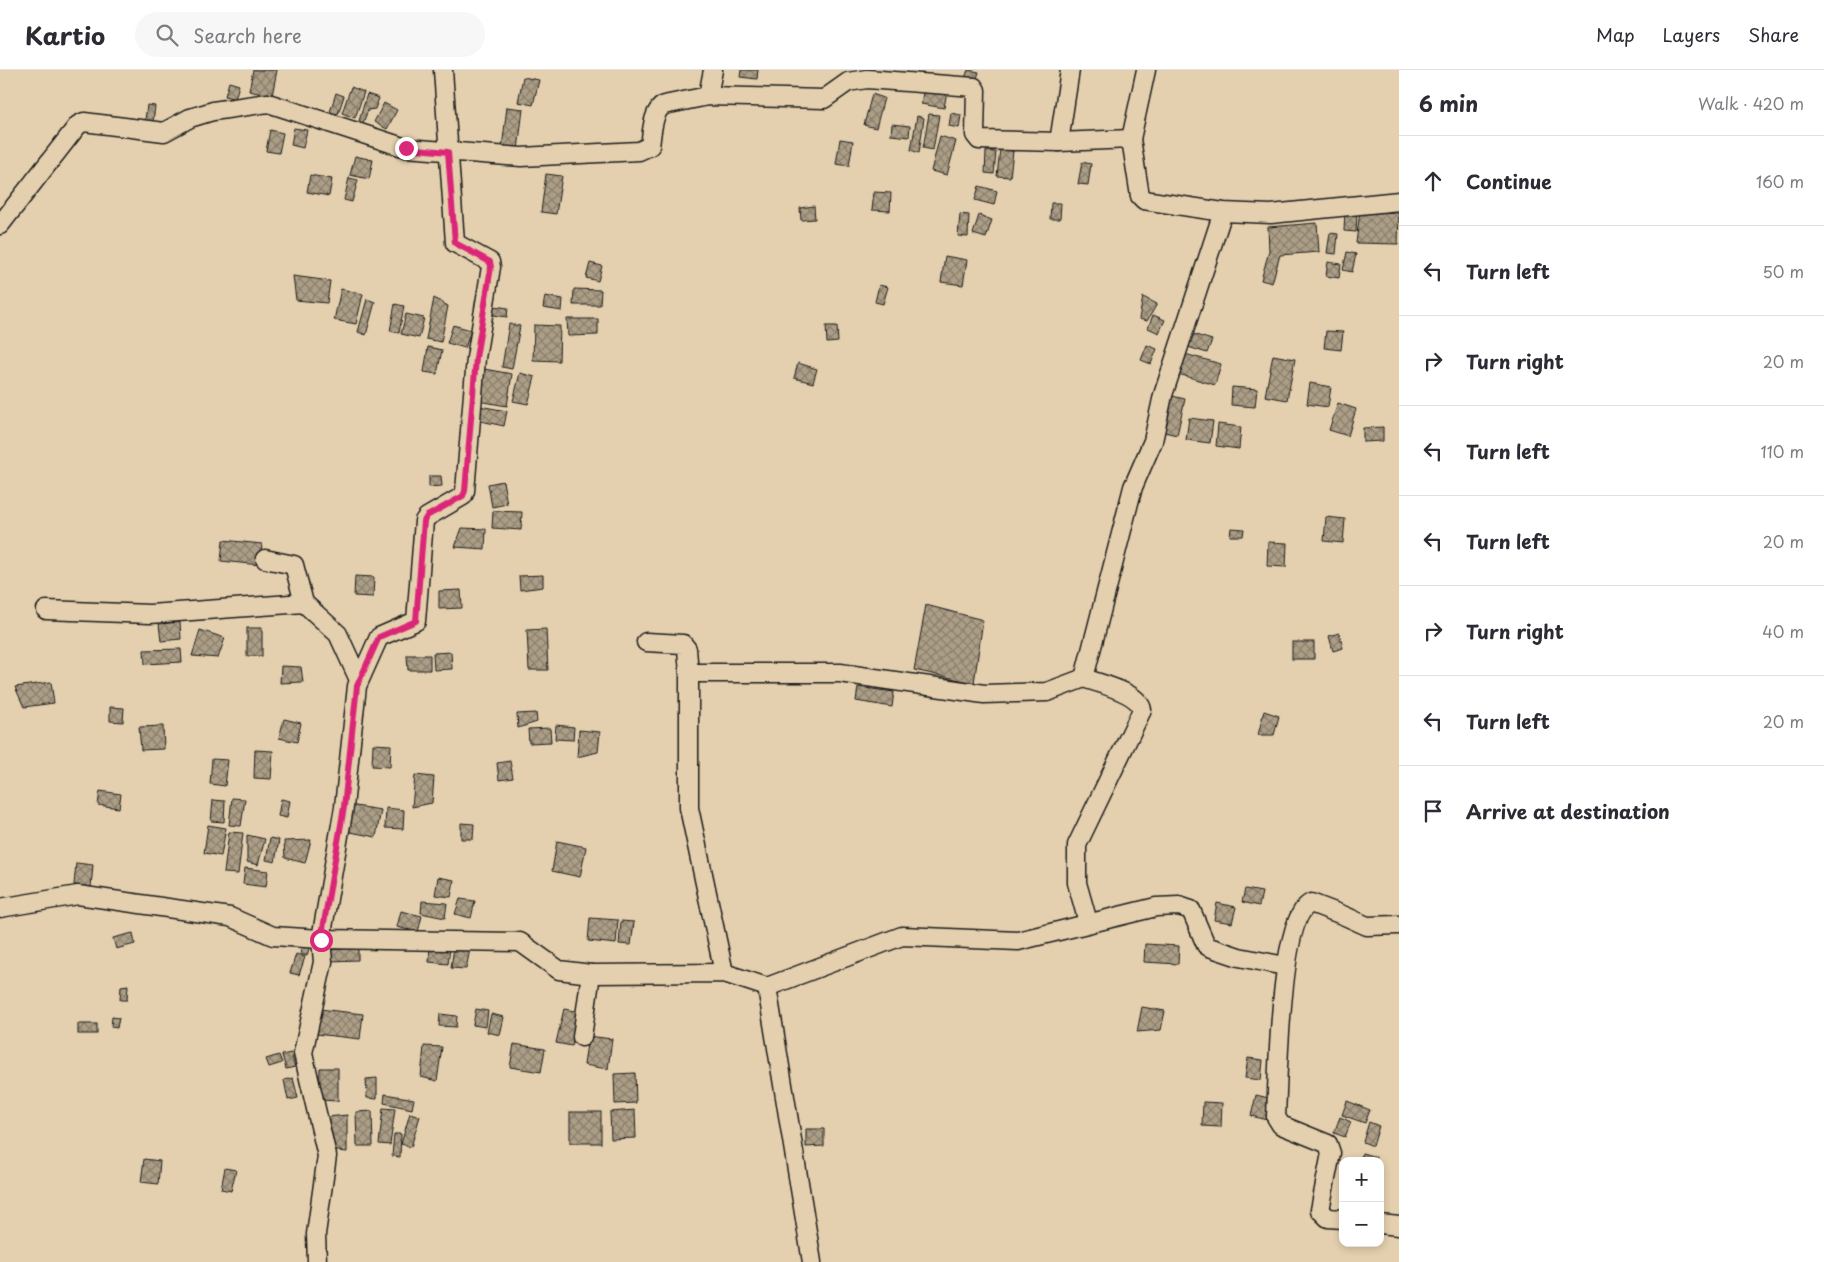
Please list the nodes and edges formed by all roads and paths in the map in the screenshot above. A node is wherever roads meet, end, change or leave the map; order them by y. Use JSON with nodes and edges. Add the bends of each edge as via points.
{"nodes":[{"id":1,"x":443,"y":70,"type":"edge"},
{"id":2,"x":713,"y":70,"type":"edge"},
{"id":3,"x":1070,"y":70,"type":"edge"},
{"id":4,"x":1146,"y":70,"type":"edge"},
{"id":5,"x":868,"y":74,"type":"edge"},
{"id":6,"x":708,"y":96,"type":"junction"},
{"id":7,"x":1131,"y":139,"type":"junction"},
{"id":8,"x":1059,"y":142,"type":"junction"},
{"id":9,"x":448,"y":152,"type":"junction"},
{"id":10,"x":1399,"y":201,"type":"edge"},
{"id":11,"x":1223,"y":212,"type":"junction"},
{"id":12,"x":0,"y":226,"type":"edge"},
{"id":13,"x":265,"y":559,"type":"dead end"},
{"id":14,"x":304,"y":603,"type":"junction"},
{"id":15,"x":46,"y":610,"type":"dead end"},
{"id":16,"x":646,"y":642,"type":"dead end"},
{"id":17,"x":689,"y":673,"type":"junction"},
{"id":18,"x":1084,"y":678,"type":"junction"},
{"id":19,"x":359,"y":680,"type":"junction"},
{"id":20,"x":0,"y":908,"type":"edge"},
{"id":21,"x":1088,"y":922,"type":"junction"},
{"id":22,"x":1399,"y":925,"type":"edge"},
{"id":23,"x":321,"y":940,"type":"junction"},
{"id":24,"x":1285,"y":966,"type":"junction"},
{"id":25,"x":591,"y":974,"type":"junction"},
{"id":26,"x":724,"y":974,"type":"junction"},
{"id":27,"x":767,"y":987,"type":"junction"},
{"id":28,"x":582,"y":1038,"type":"dead end"},
{"id":29,"x":1339,"y":1219,"type":"edge"},
{"id":30,"x":1384,"y":1224,"type":"edge"},
{"id":31,"x":1399,"y":1226,"type":"edge"},
{"id":32,"x":317,"y":1262,"type":"edge"},
{"id":33,"x":812,"y":1262,"type":"edge"}],
"edges":[{"from":1,"to":9,"type":"street"},
{"from":2,"to":6,"type":"street"},
{"from":3,"to":8,"type":"street"},
{"from":4,"to":7,"type":"street"},
{"from":5,"to":6,"type":"street","via":[[848,82],[824,98]]},
{"from":5,"to":8,"type":"street","via":[[974,87],[976,138]]},
{"from":6,"to":9,"type":"street","via":[[660,107],[650,146],[640,151],[521,157]]},
{"from":7,"to":8,"type":"street"},
{"from":7,"to":11,"type":"street","via":[[1140,196],[1144,200]]},
{"from":9,"to":12,"type":"street","via":[[400,147],[268,103],[190,118],[164,132],[84,122],[78,125]]},
{"from":9,"to":19,"type":"street","via":[[455,243],[490,262],[491,267],[476,358],[465,491],[463,496],[427,516],[424,521],[416,621],[379,637]]},
{"from":10,"to":11,"type":"street","via":[[1271,214]]},
{"from":11,"to":18,"type":"street","via":[[1163,395],[1153,440],[1133,487]]},
{"from":13,"to":14,"type":"street","via":[[294,565]]},
{"from":14,"to":15,"type":"street","via":[[150,614]]},
{"from":14,"to":19,"type":"street","via":[[338,634]]},
{"from":16,"to":17,"type":"street","via":[[682,644],[687,649]]},
{"from":17,"to":18,"type":"street","via":[[840,673],[984,694],[1047,692]]},
{"from":17,"to":26,"type":"street","via":[[688,808]]},
{"from":18,"to":21,"type":"street","via":[[1134,696],[1142,710],[1077,845],[1076,883]]},
{"from":19,"to":23,"type":"street","via":[[344,807]]},
{"from":20,"to":23,"type":"street","via":[[78,895],[230,917],[274,936]]},
{"from":21,"to":24,"type":"street","via":[[1156,906],[1179,906],[1191,910],[1206,945],[1239,957]]},
{"from":21,"to":27,"type":"street","via":[[1018,941],[902,936]]},
{"from":22,"to":24,"type":"street","via":[[1367,926],[1311,903],[1304,906],[1299,914]]},
{"from":23,"to":25,"type":"street","via":[[520,942],[555,968]]},
{"from":23,"to":32,"type":"street","via":[[323,962],[303,1053],[327,1156],[316,1234]]},
{"from":24,"to":29,"type":"street","via":[[1276,1117],[1281,1124],[1328,1144],[1331,1153],[1320,1210],[1328,1218]]},
{"from":25,"to":26,"type":"street"},
{"from":25,"to":28,"type":"street"},
{"from":26,"to":27,"type":"street"},
{"from":27,"to":33,"type":"street"},
{"from":30,"to":31,"type":"street"}]}
